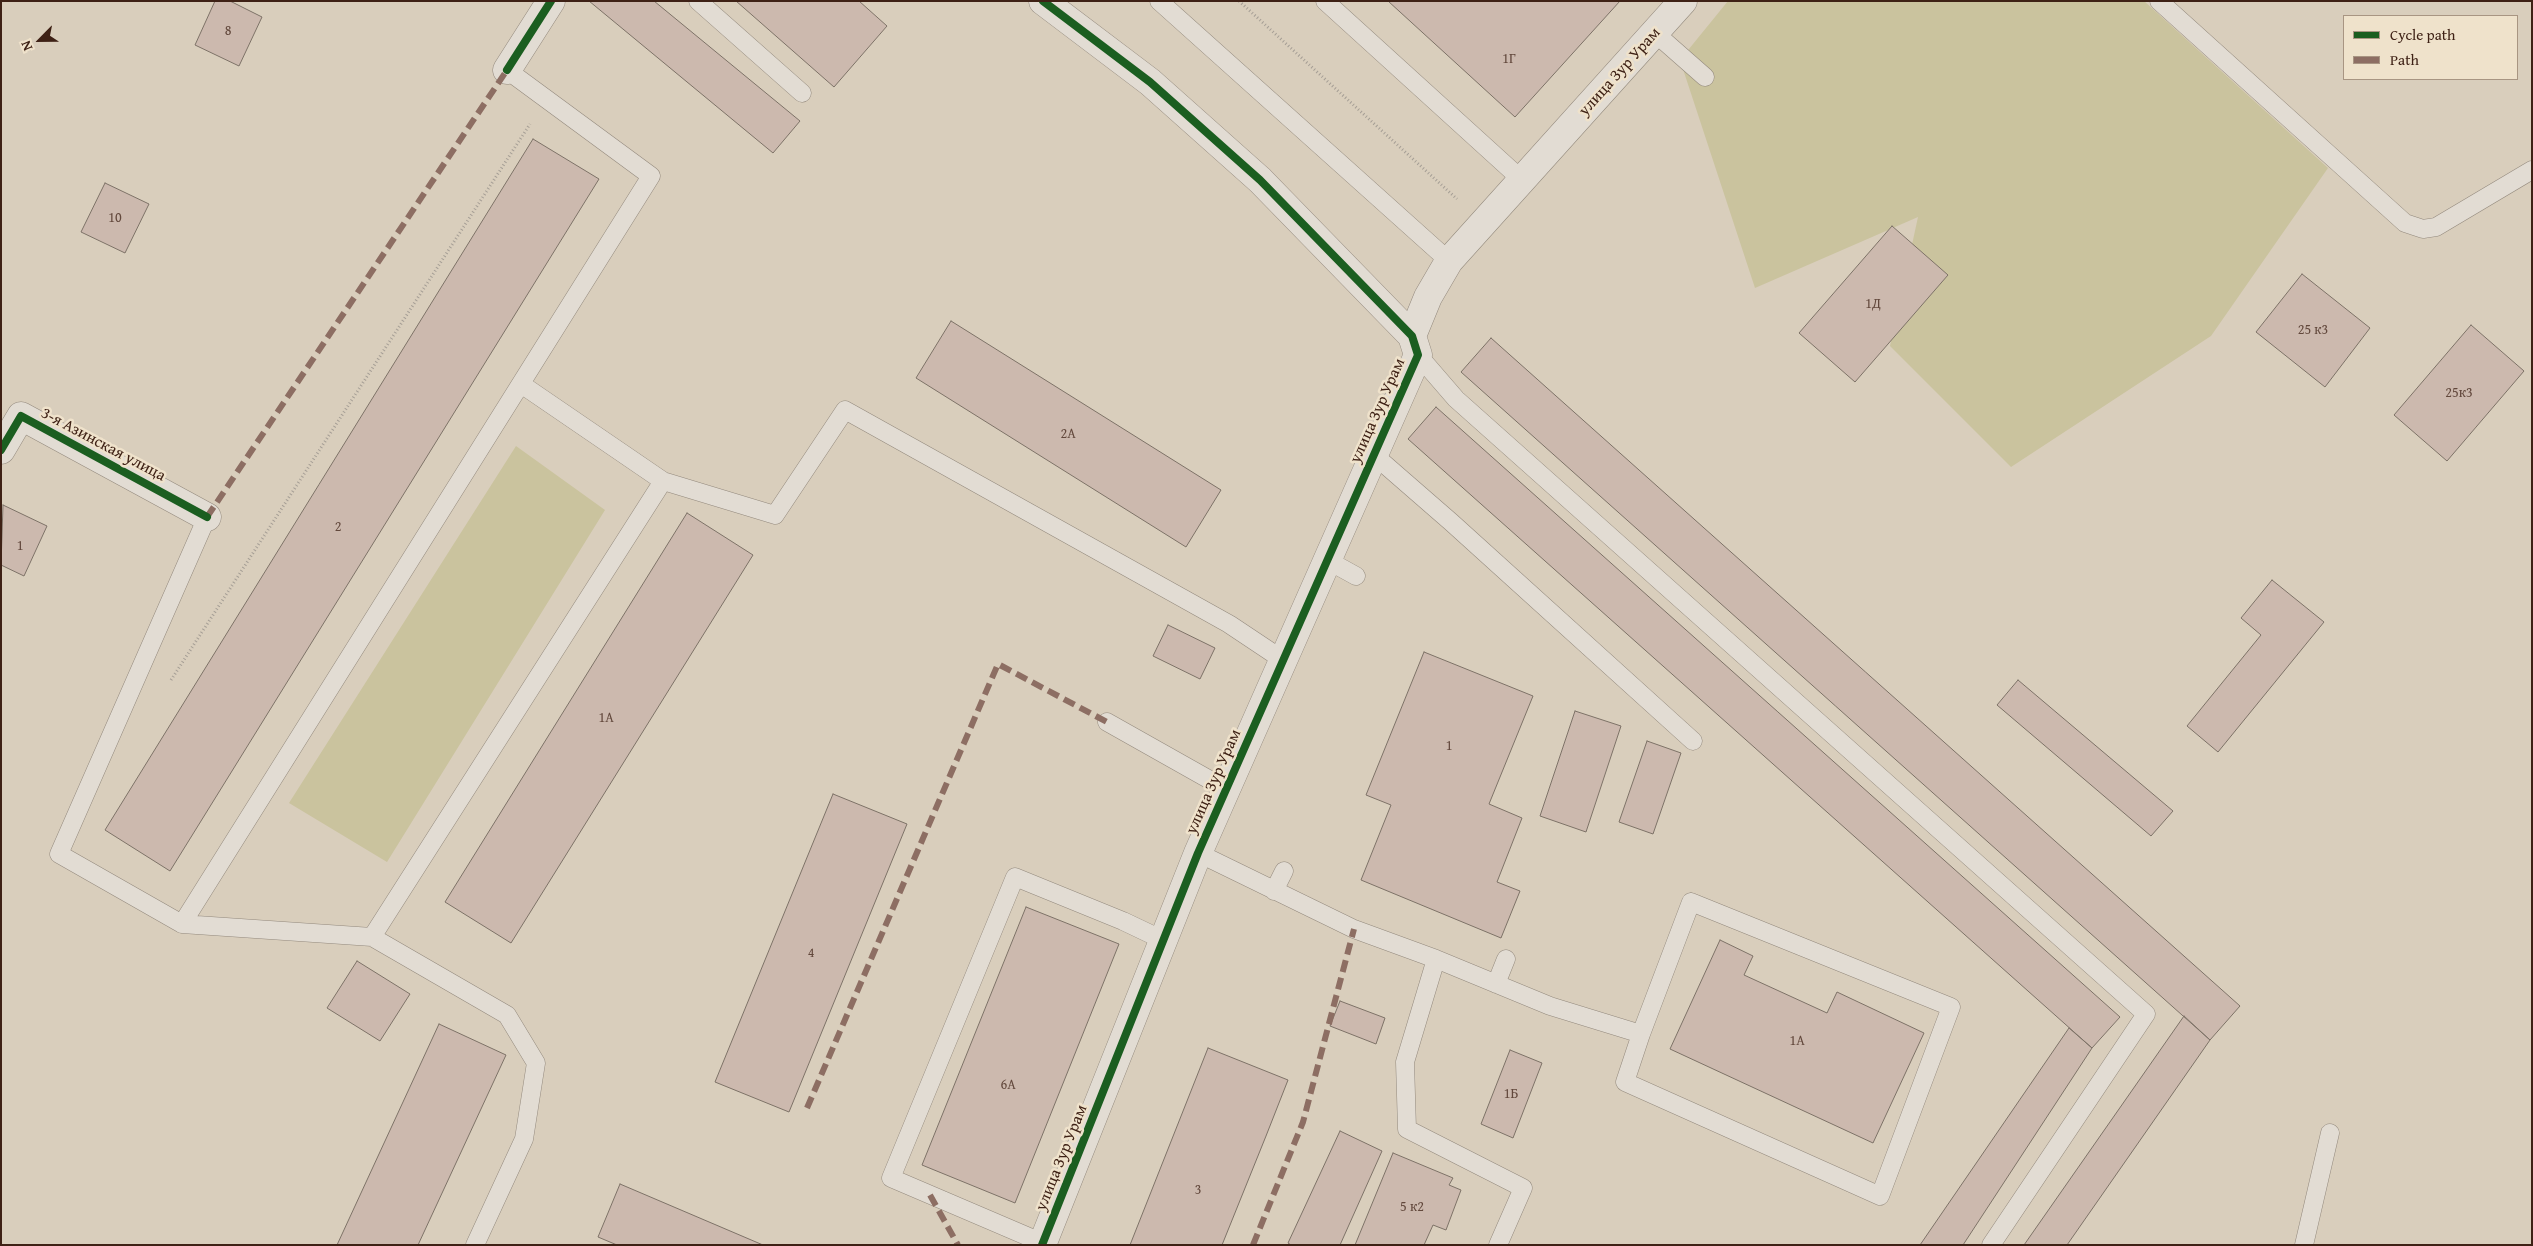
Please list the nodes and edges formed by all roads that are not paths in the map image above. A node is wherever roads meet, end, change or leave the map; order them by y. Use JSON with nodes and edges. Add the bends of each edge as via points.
{"nodes":[{"id":1,"x":551,"y":1,"type":"edge"},
{"id":2,"x":698,"y":1,"type":"edge"},
{"id":3,"x":1043,"y":1,"type":"edge"},
{"id":4,"x":1159,"y":1,"type":"edge"},
{"id":5,"x":1325,"y":1,"type":"edge"},
{"id":6,"x":1683,"y":1,"type":"edge"},
{"id":7,"x":2159,"y":1,"type":"edge"},
{"id":8,"x":1655,"y":33,"type":"junction"},
{"id":9,"x":507,"y":70,"type":"joint"},
{"id":10,"x":1705,"y":77,"type":"dead end"},
{"id":11,"x":802,"y":93,"type":"dead end"},
{"id":12,"x":2532,"y":170,"type":"edge"},
{"id":13,"x":1522,"y":180,"type":"junction"},
{"id":14,"x":1449,"y":261,"type":"junction"},
{"id":15,"x":1415,"y":346,"type":"junction"},
{"id":16,"x":521,"y":384,"type":"junction"},
{"id":17,"x":1,"y":450,"type":"edge"},
{"id":18,"x":1374,"y":455,"type":"junction"},
{"id":19,"x":663,"y":481,"type":"junction"},
{"id":20,"x":207,"y":517,"type":"joint"},
{"id":21,"x":1327,"y":560,"type":"junction"},
{"id":22,"x":1356,"y":576,"type":"dead end"},
{"id":23,"x":1283,"y":660,"type":"junction"},
{"id":24,"x":1107,"y":722,"type":"dead end"},
{"id":25,"x":1693,"y":741,"type":"dead end"},
{"id":26,"x":1226,"y":790,"type":"junction"},
{"id":27,"x":1198,"y":854,"type":"junction"},
{"id":28,"x":1284,"y":871,"type":"dead end"},
{"id":29,"x":1274,"y":891,"type":"junction"},
{"id":30,"x":182,"y":924,"type":"junction"},
{"id":31,"x":372,"y":937,"type":"junction"},
{"id":32,"x":1163,"y":940,"type":"junction"},
{"id":33,"x":1436,"y":959,"type":"junction"},
{"id":34,"x":1506,"y":959,"type":"dead end"},
{"id":35,"x":1496,"y":984,"type":"junction"},
{"id":36,"x":1641,"y":1034,"type":"junction"},
{"id":37,"x":2330,"y":1133,"type":"dead end"},
{"id":38,"x":1043,"y":1244,"type":"edge"},
{"id":39,"x":475,"y":1245,"type":"edge"},
{"id":40,"x":1498,"y":1245,"type":"edge"},
{"id":41,"x":1991,"y":1245,"type":"edge"},
{"id":42,"x":2304,"y":1245,"type":"edge"}],
"edges":[{"from":1,"to":9,"type":"street"},
{"from":2,"to":11,"type":"lane"},
{"from":3,"to":15,"type":"street","via":[[1150,82],[1215,139],[1294,214]]},
{"from":4,"to":14,"type":"lane"},
{"from":5,"to":13,"type":"lane"},
{"from":6,"to":8,"type":"street","name":"улица Зур Урам"},
{"from":7,"to":12,"type":"lane","via":[[2404,223],[2423,228],[2436,226]]},
{"from":8,"to":10,"type":"lane"},
{"from":8,"to":13,"type":"street","name":"улица Зур Урам"},
{"from":9,"to":16,"type":"lane","via":[[651,176]]},
{"from":13,"to":14,"type":"street","name":"улица Зур Урам"},
{"from":14,"to":15,"type":"street","name":"улица Зур Урам","via":[[1428,297]]},
{"from":15,"to":18,"type":"street","name":"улица Зур Урам"},
{"from":15,"to":41,"type":"lane","via":[[1456,399],[2146,1014]]},
{"from":16,"to":19,"type":"lane"},
{"from":16,"to":30,"type":"lane"},
{"from":17,"to":20,"type":"street","name":"3-я Азинская улица","via":[[21,416]]},
{"from":18,"to":21,"type":"street","name":"улица Зур Урам"},
{"from":18,"to":25,"type":"lane"},
{"from":19,"to":23,"type":"lane","via":[[775,515],[845,410],[1229,624]]},
{"from":19,"to":31,"type":"lane"},
{"from":20,"to":30,"type":"lane","via":[[59,854]]},
{"from":21,"to":22,"type":"lane"},
{"from":21,"to":23,"type":"street","name":"улица Зур Урам"},
{"from":23,"to":26,"type":"street","name":"улица Зур Урам"},
{"from":24,"to":26,"type":"lane"},
{"from":26,"to":27,"type":"street","name":"улица Зур Урам"},
{"from":27,"to":29,"type":"lane"},
{"from":27,"to":32,"type":"street","name":"улица Зур Урам"},
{"from":28,"to":29,"type":"lane"},
{"from":29,"to":33,"type":"lane","via":[[1354,929]]},
{"from":30,"to":31,"type":"lane"},
{"from":31,"to":39,"type":"lane","via":[[507,1015],[536,1063],[524,1139]]},
{"from":32,"to":38,"type":"street","name":"улица Зур Урам"},
{"from":32,"to":38,"type":"lane","via":[[1015,877],[891,1178]]},
{"from":33,"to":35,"type":"lane"},
{"from":33,"to":40,"type":"lane","via":[[1405,1062],[1407,1129],[1523,1188]]},
{"from":34,"to":35,"type":"lane"},
{"from":35,"to":36,"type":"lane","via":[[1550,1006]]},
{"from":36,"to":36,"type":"lane","via":[[1625,1082],[1880,1196],[1951,1007],[1691,902]]},
{"from":37,"to":42,"type":"lane"}]}
